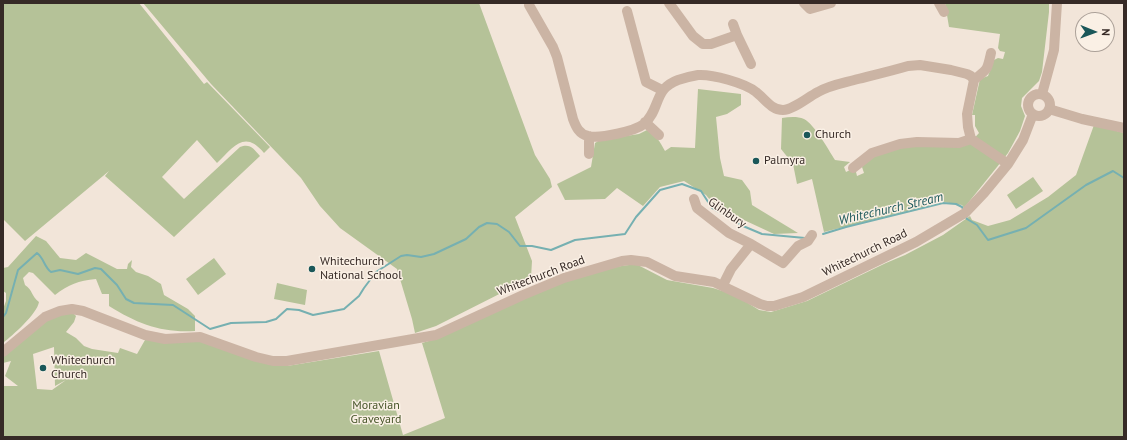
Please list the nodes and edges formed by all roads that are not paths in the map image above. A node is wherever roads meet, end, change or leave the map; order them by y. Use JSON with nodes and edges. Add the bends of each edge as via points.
{"nodes":[{"id":1,"x":669,"y":3,"type":"edge"},
{"id":2,"x":804,"y":3,"type":"edge"},
{"id":3,"x":831,"y":3,"type":"edge"},
{"id":4,"x":1056,"y":3,"type":"edge"},
{"id":5,"x":529,"y":5,"type":"dead end"},
{"id":6,"x":627,"y":11,"type":"dead end"},
{"id":7,"x":733,"y":24,"type":"dead end"},
{"id":8,"x":737,"y":35,"type":"junction"},
{"id":9,"x":991,"y":53,"type":"dead end"},
{"id":10,"x":751,"y":64,"type":"dead end"},
{"id":11,"x":974,"y":80,"type":"junction"},
{"id":12,"x":662,"y":90,"type":"junction"},
{"id":13,"x":1042,"y":94,"type":"junction"},
{"id":14,"x":1049,"y":109,"type":"junction"},
{"id":15,"x":1033,"y":114,"type":"junction"},
{"id":16,"x":645,"y":122,"type":"junction"},
{"id":17,"x":1124,"y":128,"type":"edge"},
{"id":18,"x":660,"y":135,"type":"dead end"},
{"id":19,"x":589,"y":136,"type":"junction"},
{"id":20,"x":971,"y":139,"type":"junction"},
{"id":21,"x":589,"y":154,"type":"dead end"},
{"id":22,"x":1008,"y":164,"type":"junction"},
{"id":23,"x":853,"y":168,"type":"dead end"},
{"id":24,"x":694,"y":199,"type":"dead end"},
{"id":25,"x":812,"y":236,"type":"dead end"},
{"id":26,"x":751,"y":244,"type":"junction"},
{"id":27,"x":723,"y":285,"type":"junction"},
{"id":28,"x":3,"y":352,"type":"edge"}],
"edges":[{"from":1,"to":8,"type":"street","via":[[693,36],[703,44],[711,44]]},
{"from":2,"to":3,"type":"street","via":[[810,9]]},
{"from":4,"to":13,"type":"street","via":[[1054,50]]},
{"from":5,"to":19,"type":"street","via":[[557,57],[576,128]]},
{"from":6,"to":12,"type":"street","via":[[646,82]]},
{"from":7,"to":8,"type":"street"},
{"from":8,"to":10,"type":"street"},
{"from":9,"to":11,"type":"street","via":[[988,68]]},
{"from":11,"to":12,"type":"street","via":[[965,73],[920,65],[908,66],[833,86],[789,109],[782,110],[775,108],[746,85],[715,77],[700,75],[687,78],[669,84]]},
{"from":11,"to":20,"type":"street","via":[[967,114]]},
{"from":12,"to":16,"type":"street","via":[[654,111]]},
{"from":13,"to":14,"type":"street","via":[[1048,98]]},
{"from":13,"to":15,"type":"street","name":"Whitechurch Road","via":[[1030,99],[1028,106]]},
{"from":14,"to":15,"type":"street","via":[[1043,115]]},
{"from":14,"to":17,"type":"street"},
{"from":15,"to":22,"type":"street","name":"Whitechurch Road","via":[[1023,140]]},
{"from":16,"to":18,"type":"street"},
{"from":16,"to":19,"type":"street","via":[[614,134]]},
{"from":19,"to":21,"type":"street"},
{"from":20,"to":22,"type":"street"},
{"from":20,"to":23,"type":"street","via":[[958,143],[900,144],[872,153]]},
{"from":22,"to":27,"type":"street","name":"Whitechurch Road","via":[[964,213],[895,254],[803,297],[767,306]]},
{"from":24,"to":26,"type":"street","name":"Glinbury","via":[[697,208],[729,233]]},
{"from":25,"to":26,"type":"street","name":"Glinbury","via":[[782,262]]},
{"from":26,"to":27,"type":"street","name":"Glinbury","via":[[731,269]]},
{"from":27,"to":28,"type":"street","name":"Whitechurch Road","via":[[675,276],[647,262],[622,261],[564,278],[523,294],[436,335],[288,361],[273,361],[200,337],[165,339],[145,335],[72,309],[45,317]]}]}
